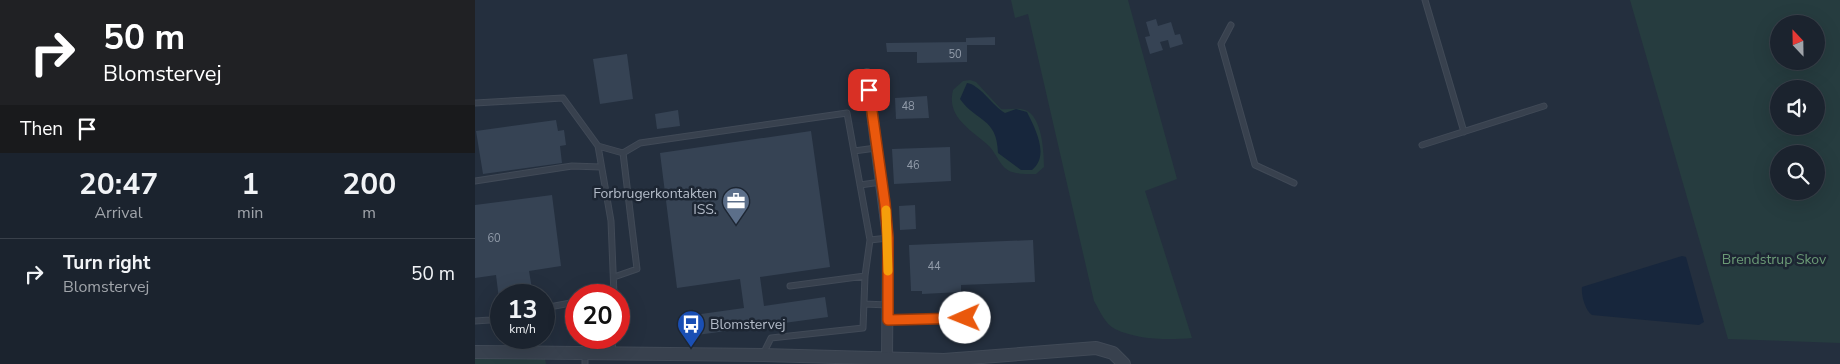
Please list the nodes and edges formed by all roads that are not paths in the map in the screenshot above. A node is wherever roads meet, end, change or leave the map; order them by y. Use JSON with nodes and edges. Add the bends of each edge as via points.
{"nodes":[{"id":1,"x":1425,"y":0,"type":"edge"},
{"id":2,"x":1231,"y":25,"type":"dead end"},
{"id":3,"x":867,"y":74,"type":"dead end"},
{"id":4,"x":475,"y":103,"type":"edge"},
{"id":5,"x":1544,"y":106,"type":"dead end"},
{"id":6,"x":1464,"y":132,"type":"junction"},
{"id":7,"x":1422,"y":145,"type":"dead end"},
{"id":8,"x":598,"y":146,"type":"junction"},
{"id":9,"x":877,"y":148,"type":"junction"},
{"id":10,"x":854,"y":151,"type":"junction"},
{"id":11,"x":623,"y":153,"type":"junction"},
{"id":12,"x":601,"y":167,"type":"junction"},
{"id":13,"x":475,"y":180,"type":"edge"},
{"id":14,"x":882,"y":182,"type":"junction"},
{"id":15,"x":1294,"y":183,"type":"dead end"},
{"id":16,"x":860,"y":185,"type":"junction"},
{"id":17,"x":888,"y":238,"type":"junction"},
{"id":18,"x":870,"y":240,"type":"junction"},
{"id":19,"x":865,"y":276,"type":"junction"},
{"id":20,"x":614,"y":277,"type":"junction"},
{"id":21,"x":614,"y":284,"type":"edge"},
{"id":22,"x":790,"y":286,"type":"dead end"},
{"id":23,"x":864,"y":304,"type":"junction"},
{"id":24,"x":888,"y":304,"type":"junction"},
{"id":25,"x":965,"y":318,"type":"dead end"},
{"id":26,"x":490,"y":320,"type":"edge"},
{"id":27,"x":888,"y":320,"type":"junction"},
{"id":28,"x":475,"y":321,"type":"edge"},
{"id":29,"x":612,"y":349,"type":"edge"},
{"id":30,"x":475,"y":352,"type":"edge"},
{"id":31,"x":612,"y":353,"type":"junction"},
{"id":32,"x":763,"y":355,"type":"junction"},
{"id":33,"x":585,"y":358,"type":"edge"},
{"id":34,"x":888,"y":361,"type":"edge"},
{"id":35,"x":1124,"y":364,"type":"edge"}],
"edges":[{"from":1,"to":6,"type":"lane"},
{"from":2,"to":15,"type":"lane","via":[[1221,44],[1255,165]]},
{"from":3,"to":9,"type":"street"},
{"from":4,"to":8,"type":"lane","via":[[563,98]]},
{"from":5,"to":6,"type":"lane"},
{"from":6,"to":7,"type":"lane"},
{"from":8,"to":11,"type":"lane"},
{"from":8,"to":12,"type":"lane"},
{"from":9,"to":10,"type":"lane"},
{"from":9,"to":14,"type":"street"},
{"from":10,"to":11,"type":"lane","via":[[847,113],[639,144]]},
{"from":10,"to":16,"type":"lane"},
{"from":11,"to":20,"type":"lane","via":[[637,269]]},
{"from":12,"to":13,"type":"lane","via":[[572,166]]},
{"from":12,"to":20,"type":"lane","via":[[611,221]]},
{"from":14,"to":16,"type":"lane"},
{"from":14,"to":17,"type":"street"},
{"from":16,"to":18,"type":"lane"},
{"from":17,"to":18,"type":"lane"},
{"from":17,"to":24,"type":"street"},
{"from":18,"to":19,"type":"lane"},
{"from":19,"to":22,"type":"lane"},
{"from":19,"to":23,"type":"lane"},
{"from":20,"to":21,"type":"lane"},
{"from":23,"to":24,"type":"lane"},
{"from":23,"to":32,"type":"lane","via":[[863,328],[771,338]]},
{"from":24,"to":27,"type":"street"},
{"from":25,"to":27,"type":"lane"},
{"from":26,"to":28,"type":"lane"},
{"from":27,"to":34,"type":"street"},
{"from":29,"to":31,"type":"lane"},
{"from":30,"to":33,"type":"street"},
{"from":31,"to":32,"type":"street"},
{"from":31,"to":33,"type":"street"},
{"from":32,"to":34,"type":"street"},
{"from":34,"to":35,"type":"street","via":[[1096,348],[1113,353]]}]}
